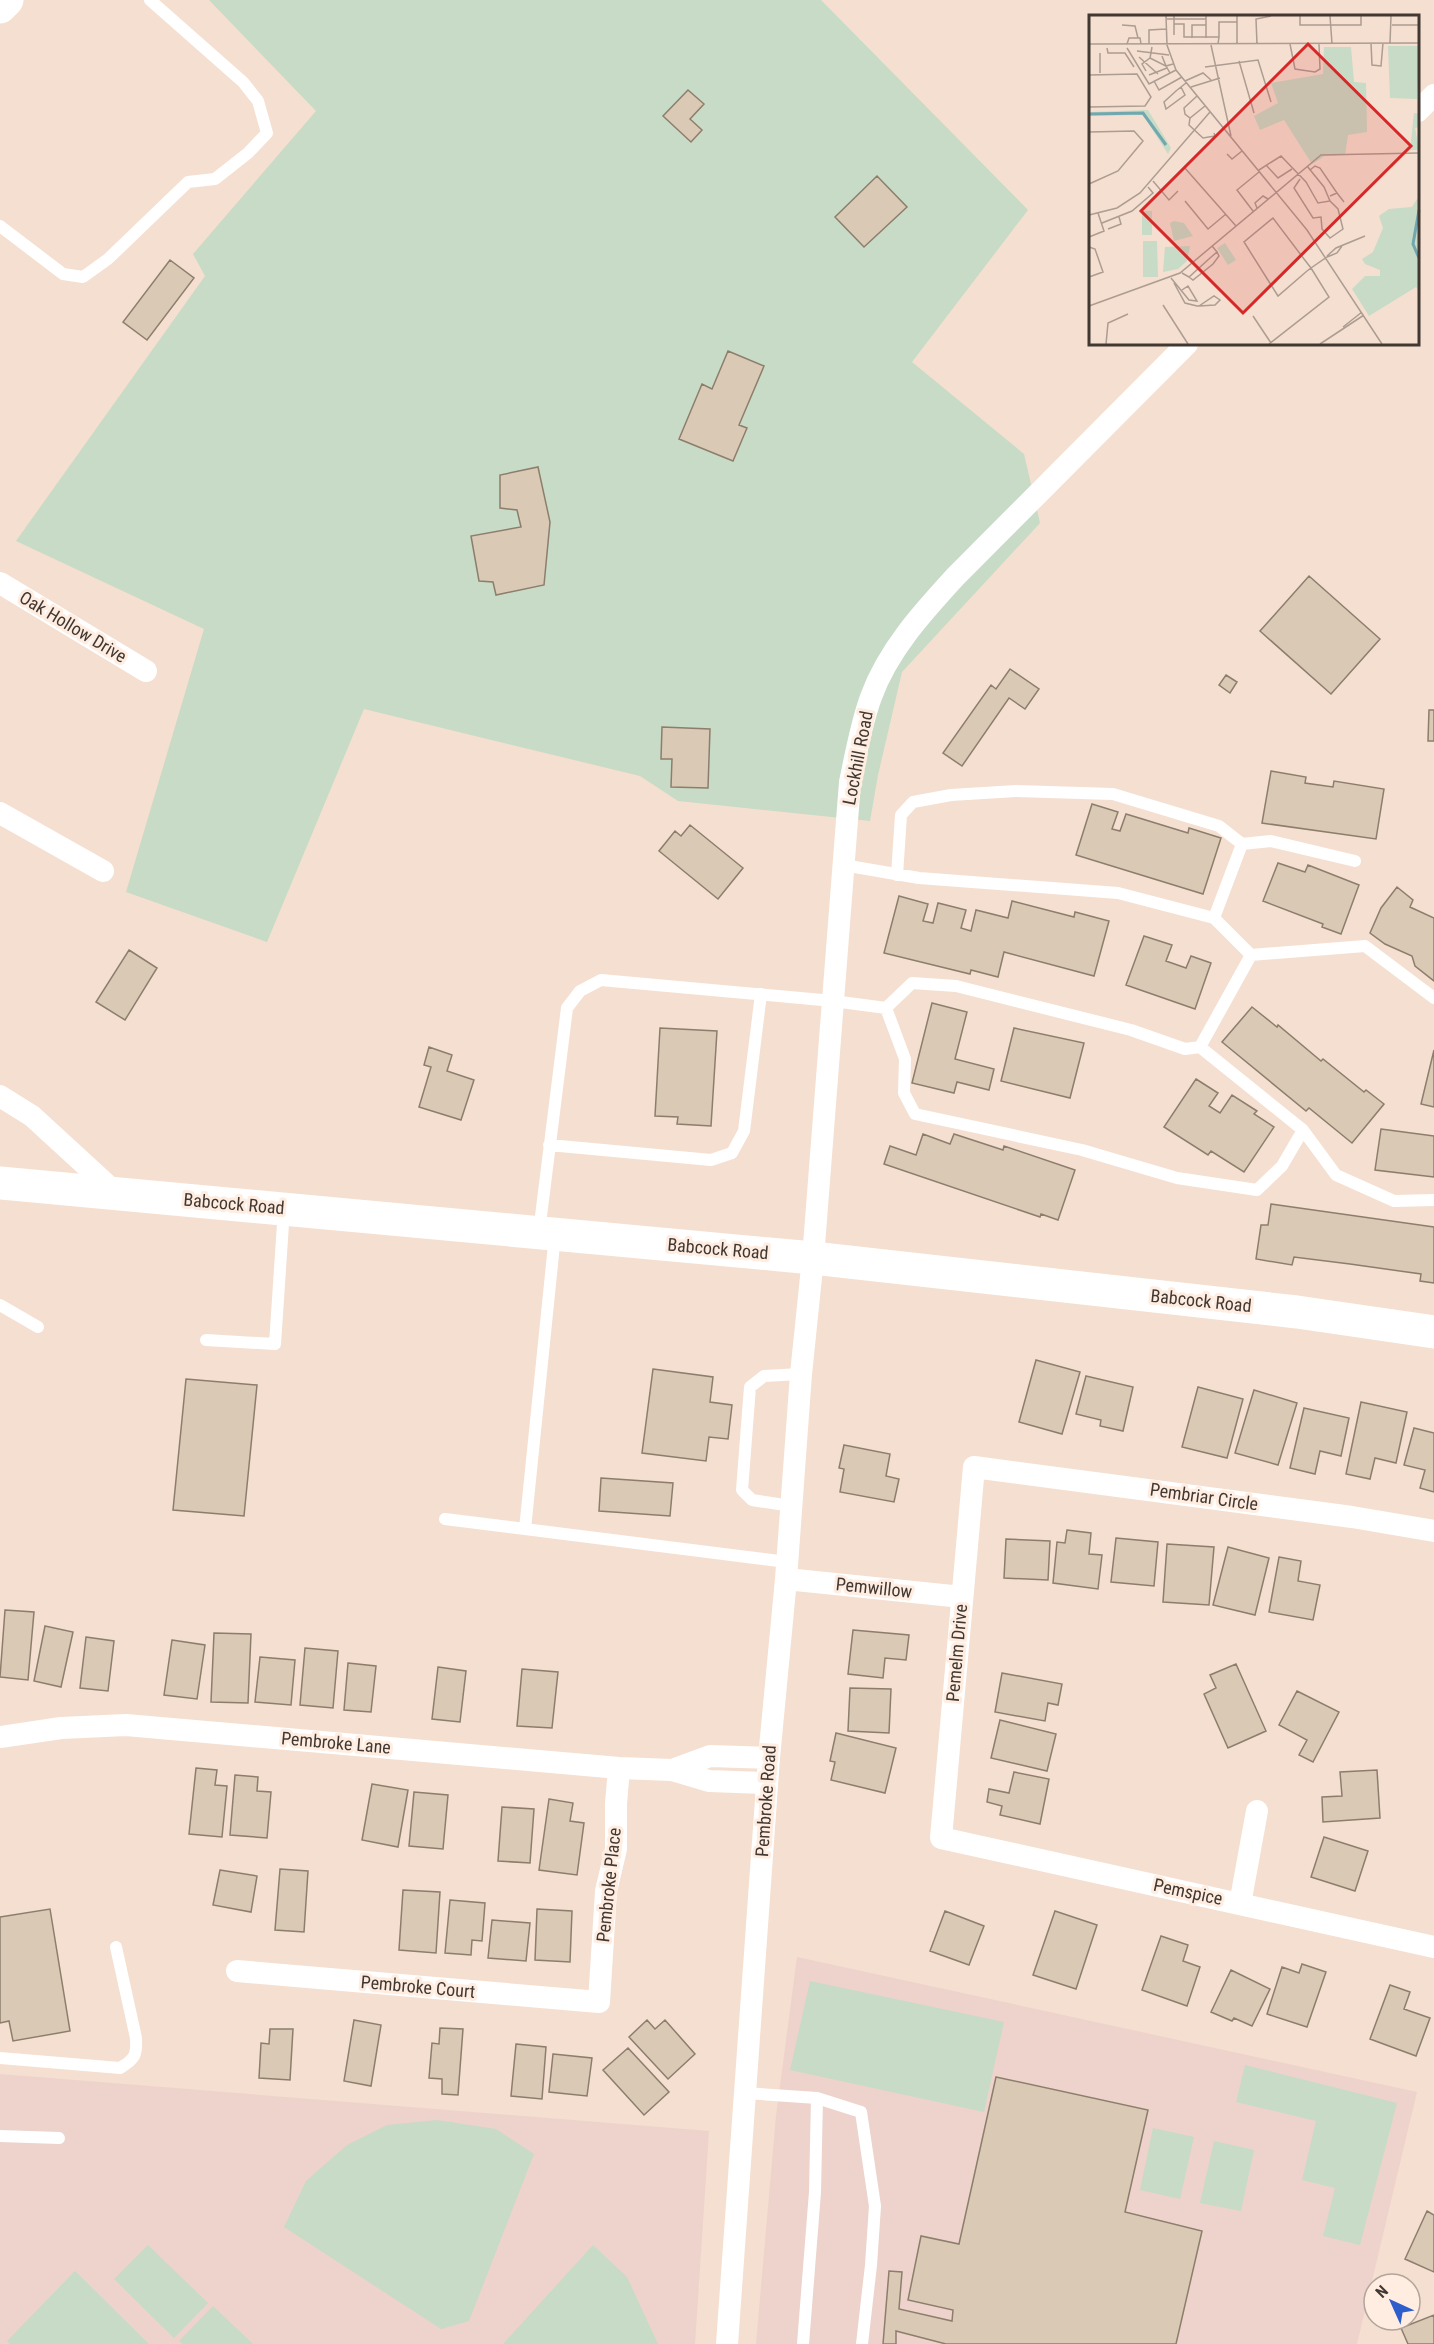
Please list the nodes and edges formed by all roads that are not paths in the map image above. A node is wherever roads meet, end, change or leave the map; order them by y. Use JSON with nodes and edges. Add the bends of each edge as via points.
{"nodes":[{"id":1,"x":7,"y":0,"type":"edge"},
{"id":2,"x":150,"y":0,"type":"edge"},
{"id":3,"x":0,"y":7,"type":"edge"},
{"id":4,"x":1434,"y":95,"type":"edge"},
{"id":5,"x":1419,"y":110,"type":"edge"},
{"id":6,"x":0,"y":226,"type":"edge"},
{"id":7,"x":1186,"y":345,"type":"edge"},
{"id":8,"x":0,"y":583,"type":"edge"},
{"id":9,"x":146,"y":671,"type":"dead end"},
{"id":10,"x":0,"y":813,"type":"edge"},
{"id":11,"x":1242,"y":844,"type":"junction"},
{"id":12,"x":1355,"y":861,"type":"dead end"},
{"id":13,"x":843,"y":865,"type":"junction"},
{"id":14,"x":102,"y":870,"type":"dead end"},
{"id":15,"x":897,"y":874,"type":"junction"},
{"id":16,"x":1214,"y":918,"type":"junction"},
{"id":17,"x":1251,"y":955,"type":"junction"},
{"id":18,"x":761,"y":994,"type":"junction"},
{"id":19,"x":1434,"y":998,"type":"edge"},
{"id":20,"x":833,"y":1001,"type":"junction"},
{"id":21,"x":886,"y":1008,"type":"junction"},
{"id":22,"x":1200,"y":1047,"type":"junction"},
{"id":23,"x":0,"y":1096,"type":"edge"},
{"id":24,"x":1303,"y":1130,"type":"junction"},
{"id":25,"x":549,"y":1145,"type":"junction"},
{"id":26,"x":0,"y":1183,"type":"edge"},
{"id":27,"x":117,"y":1194,"type":"junction"},
{"id":28,"x":1434,"y":1200,"type":"edge"},
{"id":29,"x":284,"y":1208,"type":"junction"},
{"id":30,"x":547,"y":1233,"type":"junction"},
{"id":31,"x":813,"y":1258,"type":"junction"},
{"id":32,"x":0,"y":1305,"type":"edge"},
{"id":33,"x":38,"y":1326,"type":"dead end"},
{"id":34,"x":1434,"y":1332,"type":"edge"},
{"id":35,"x":206,"y":1340,"type":"dead end"},
{"id":36,"x":801,"y":1374,"type":"junction"},
{"id":37,"x":974,"y":1467,"type":"joint"},
{"id":38,"x":791,"y":1506,"type":"junction"},
{"id":39,"x":445,"y":1519,"type":"dead end"},
{"id":40,"x":525,"y":1529,"type":"junction"},
{"id":41,"x":1434,"y":1531,"type":"edge"},
{"id":42,"x":787,"y":1570,"type":"junction"},
{"id":43,"x":962,"y":1596,"type":"junction"},
{"id":44,"x":0,"y":1737,"type":"edge"},
{"id":45,"x":769,"y":1758,"type":"junction"},
{"id":46,"x":619,"y":1768,"type":"junction"},
{"id":47,"x":672,"y":1770,"type":"junction"},
{"id":48,"x":767,"y":1783,"type":"junction"},
{"id":49,"x":1257,"y":1811,"type":"dead end"},
{"id":50,"x":941,"y":1838,"type":"joint"},
{"id":51,"x":1240,"y":1904,"type":"junction"},
{"id":52,"x":116,"y":1947,"type":"dead end"},
{"id":53,"x":1434,"y":1947,"type":"edge"},
{"id":54,"x":237,"y":1971,"type":"dead end"},
{"id":55,"x":599,"y":2002,"type":"joint"},
{"id":56,"x":0,"y":2058,"type":"edge"},
{"id":57,"x":745,"y":2093,"type":"junction"},
{"id":58,"x":817,"y":2098,"type":"junction"},
{"id":59,"x":0,"y":2136,"type":"edge"},
{"id":60,"x":59,"y":2138,"type":"dead end"},
{"id":61,"x":728,"y":2344,"type":"edge"},
{"id":62,"x":803,"y":2344,"type":"edge"},
{"id":63,"x":862,"y":2344,"type":"edge"}],
"edges":[{"from":1,"to":3,"type":"main road"},
{"from":2,"to":6,"type":"lane","via":[[243,82],[258,101],[267,133],[215,179],[188,182],[108,259],[83,277],[63,273]]},
{"from":4,"to":5,"type":"street"},
{"from":7,"to":13,"type":"street","name":"Lockhill Road","via":[[956,576],[896,648],[871,695],[861,732],[850,782]]},
{"from":8,"to":9,"type":"street","name":"Oak Hollow Drive"},
{"from":10,"to":14,"type":"street"},
{"from":11,"to":12,"type":"lane","via":[[1271,841]]},
{"from":11,"to":15,"type":"lane","via":[[1220,826],[1113,794],[951,795],[913,802],[901,815]]},
{"from":11,"to":16,"type":"lane"},
{"from":13,"to":15,"type":"lane"},
{"from":13,"to":20,"type":"street","name":"Lockhill Road"},
{"from":15,"to":16,"type":"lane","via":[[1118,893]]},
{"from":16,"to":17,"type":"lane"},
{"from":17,"to":19,"type":"lane","via":[[1365,946]]},
{"from":17,"to":22,"type":"lane"},
{"from":18,"to":20,"type":"lane"},
{"from":18,"to":25,"type":"lane","via":[[601,980],[579,991],[567,1008]]},
{"from":18,"to":25,"type":"lane","via":[[744,1131],[732,1154],[711,1160]]},
{"from":20,"to":21,"type":"lane"},
{"from":20,"to":31,"type":"street","name":"Lockhill Road"},
{"from":21,"to":22,"type":"lane","via":[[912,983],[956,986],[1131,1030],[1185,1049]]},
{"from":21,"to":24,"type":"lane","via":[[905,1059],[904,1093],[915,1114],[1082,1150],[1177,1178],[1257,1190],[1282,1166]]},
{"from":22,"to":24,"type":"lane"},
{"from":23,"to":27,"type":"street","via":[[32,1116]]},
{"from":24,"to":28,"type":"lane","via":[[1336,1174],[1394,1201]]},
{"from":25,"to":30,"type":"lane"},
{"from":26,"to":27,"type":"main road","name":"Babcock Road"},
{"from":27,"to":29,"type":"main road","name":"Babcock Road"},
{"from":29,"to":30,"type":"main road","name":"Babcock Road"},
{"from":29,"to":35,"type":"lane","via":[[275,1344]]},
{"from":30,"to":31,"type":"main road","name":"Babcock Road"},
{"from":30,"to":40,"type":"lane"},
{"from":31,"to":34,"type":"main road","name":"Babcock Road","via":[[1298,1312]]},
{"from":31,"to":36,"type":"street","name":"Pembroke Road"},
{"from":32,"to":33,"type":"lane"},
{"from":36,"to":38,"type":"street","name":"Pembroke Road"},
{"from":36,"to":38,"type":"lane","via":[[764,1376],[750,1387],[742,1490],[752,1500]]},
{"from":37,"to":41,"type":"street","name":"Pembriar Circle"},
{"from":37,"to":43,"type":"street","name":"Pemelm Drive"},
{"from":38,"to":42,"type":"street","name":"Pembroke Road"},
{"from":39,"to":40,"type":"lane"},
{"from":40,"to":42,"type":"lane"},
{"from":42,"to":43,"type":"street","name":"Pemwillow"},
{"from":42,"to":45,"type":"street","name":"Pembroke Road"},
{"from":43,"to":50,"type":"street","name":"Pemelm Drive"},
{"from":44,"to":46,"type":"street","name":"Pembroke Lane","via":[[61,1728],[126,1725]]},
{"from":45,"to":47,"type":"street","name":"Pembroke Lane","via":[[710,1756]]},
{"from":45,"to":48,"type":"street","name":"Pembroke Road"},
{"from":46,"to":47,"type":"street","name":"Pembroke Lane"},
{"from":46,"to":55,"type":"street","name":"Pembroke Place"},
{"from":47,"to":48,"type":"street","name":"Pembroke Lane","via":[[709,1781]]},
{"from":48,"to":57,"type":"street","name":"Pembroke Road"},
{"from":49,"to":51,"type":"street"},
{"from":50,"to":51,"type":"street","name":"Pemspice"},
{"from":51,"to":53,"type":"street","name":"Pemspice"},
{"from":52,"to":56,"type":"lane","via":[[136,2038],[137,2053],[132,2061],[120,2068]]},
{"from":54,"to":55,"type":"street","name":"Pembroke Court"},
{"from":57,"to":58,"type":"lane"},
{"from":57,"to":61,"type":"street","name":"Pembroke Road"},
{"from":58,"to":62,"type":"lane","via":[[815,2192]]},
{"from":58,"to":63,"type":"lane","via":[[861,2112],[875,2206]]},
{"from":59,"to":60,"type":"lane"}]}
